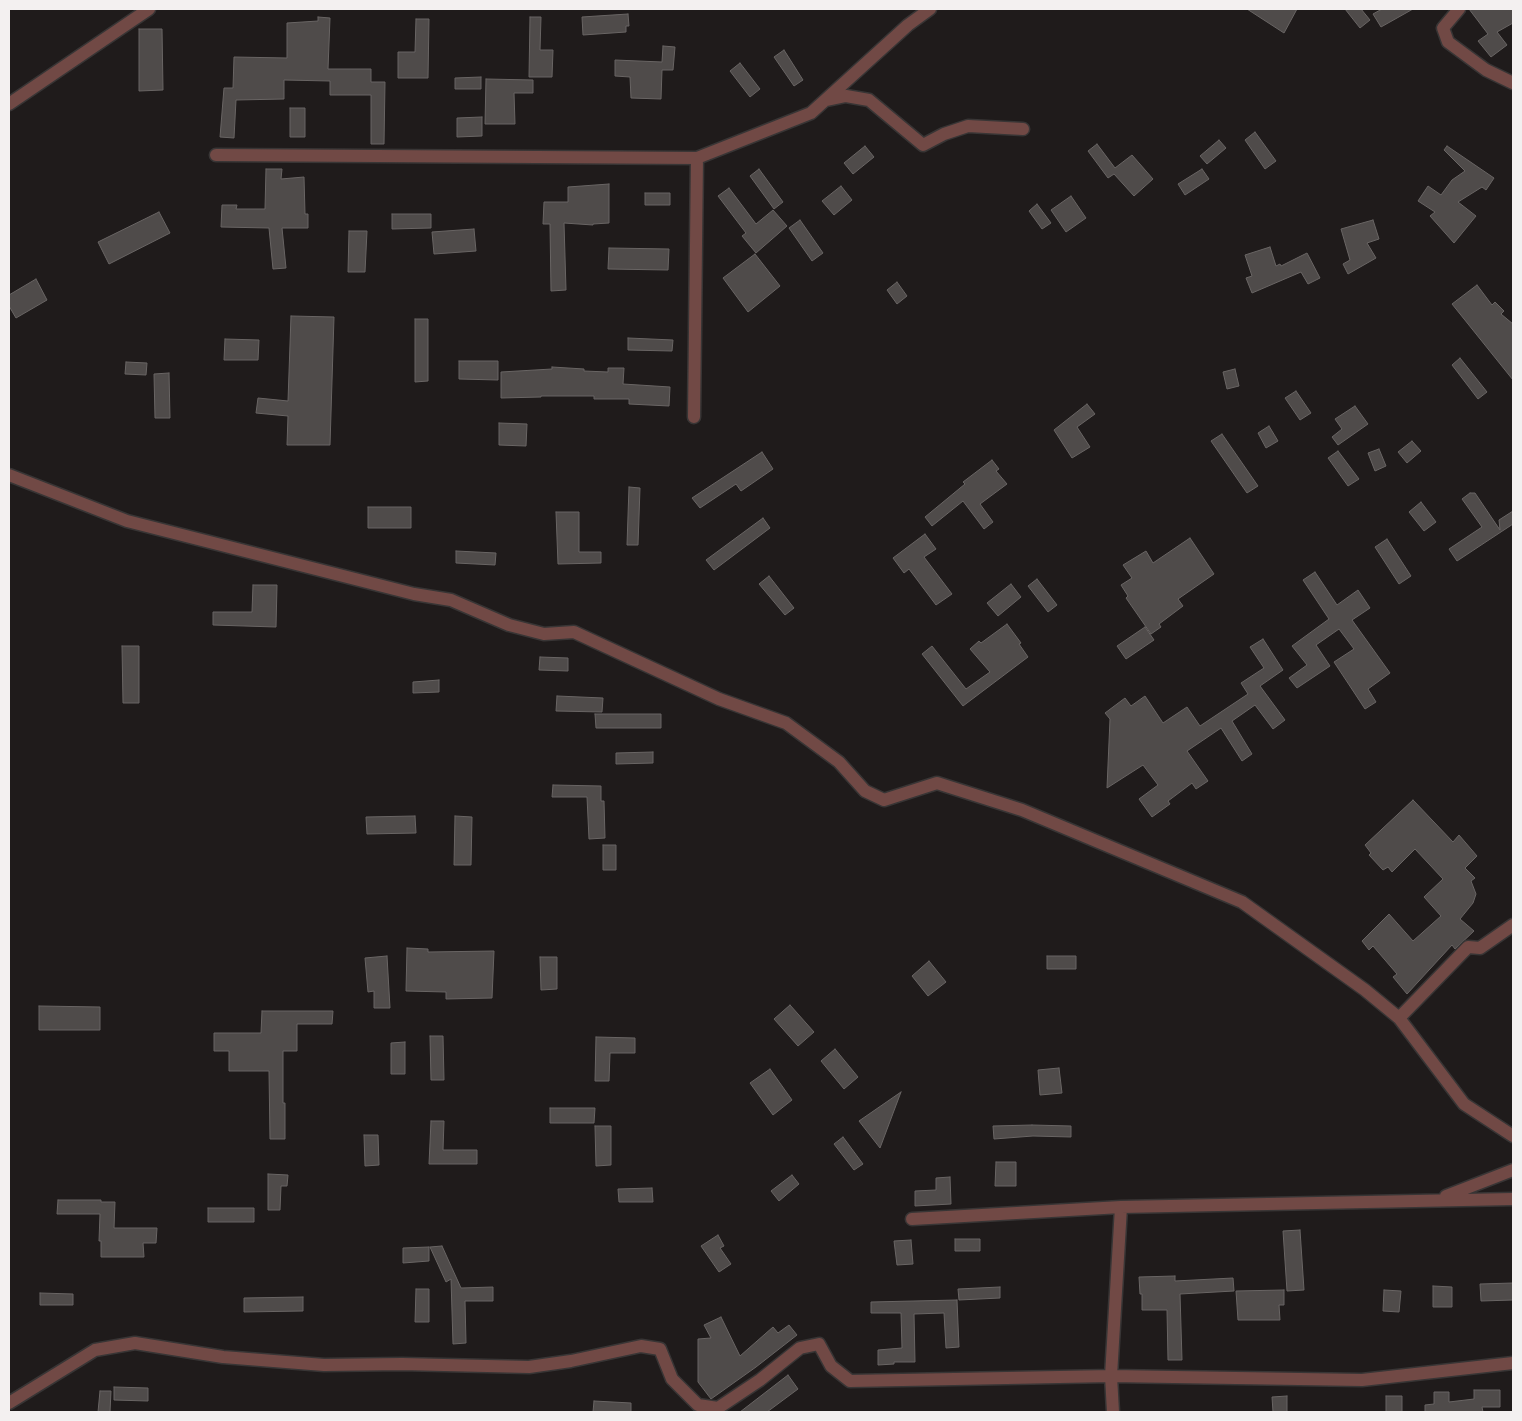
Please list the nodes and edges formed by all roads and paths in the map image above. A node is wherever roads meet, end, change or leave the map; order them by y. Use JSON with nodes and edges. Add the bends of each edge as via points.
{"nodes":[{"id":1,"x":149,"y":9,"type":"edge"},
{"id":2,"x":930,"y":9,"type":"edge"},
{"id":3,"x":1459,"y":9,"type":"edge"},
{"id":4,"x":1513,"y":83,"type":"edge"},
{"id":5,"x":824,"y":101,"type":"junction"},
{"id":6,"x":9,"y":104,"type":"edge"},
{"id":7,"x":1022,"y":129,"type":"dead end"},
{"id":8,"x":216,"y":155,"type":"dead end"},
{"id":9,"x":697,"y":158,"type":"junction"},
{"id":10,"x":694,"y":417,"type":"dead end"},
{"id":11,"x":9,"y":475,"type":"edge"},
{"id":12,"x":1513,"y":925,"type":"edge"},
{"id":13,"x":1399,"y":1018,"type":"junction"},
{"id":14,"x":1513,"y":1136,"type":"edge"},
{"id":15,"x":1513,"y":1170,"type":"edge"},
{"id":16,"x":1439,"y":1199,"type":"junction"},
{"id":17,"x":1513,"y":1199,"type":"edge"},
{"id":18,"x":1121,"y":1207,"type":"junction"},
{"id":19,"x":912,"y":1219,"type":"dead end"},
{"id":20,"x":1513,"y":1363,"type":"edge"},
{"id":21,"x":1111,"y":1376,"type":"junction"},
{"id":22,"x":9,"y":1403,"type":"edge"},
{"id":23,"x":1113,"y":1412,"type":"edge"}],
"edges":[{"from":1,"to":6,"type":"street"},
{"from":2,"to":5,"type":"street"},
{"from":3,"to":4,"type":"street","via":[[1443,28],[1448,42],[1486,70]]},
{"from":5,"to":7,"type":"street","via":[[846,96],[869,100],[923,145],[968,126]]},
{"from":5,"to":9,"type":"street","via":[[811,113]]},
{"from":8,"to":9,"type":"street"},
{"from":9,"to":10,"type":"street"},
{"from":11,"to":13,"type":"street","via":[[127,521],[414,594],[451,600],[509,626],[544,634],[574,632],[719,699],[786,723],[839,762],[865,791],[884,800],[938,783],[1022,810],[1242,902]]},
{"from":12,"to":13,"type":"street","via":[[1480,948],[1468,948]]},
{"from":13,"to":14,"type":"street","via":[[1464,1104]]},
{"from":15,"to":16,"type":"street"},
{"from":16,"to":17,"type":"street"},
{"from":16,"to":18,"type":"street"},
{"from":18,"to":19,"type":"street"},
{"from":18,"to":21,"type":"street"},
{"from":20,"to":21,"type":"street","via":[[1362,1380]]},
{"from":21,"to":22,"type":"street","via":[[850,1381],[831,1366],[819,1344],[800,1348],[718,1408],[698,1406],[672,1379],[660,1349],[642,1346],[529,1367],[324,1365],[223,1357],[135,1343],[95,1350]]},
{"from":21,"to":23,"type":"street"}]}
